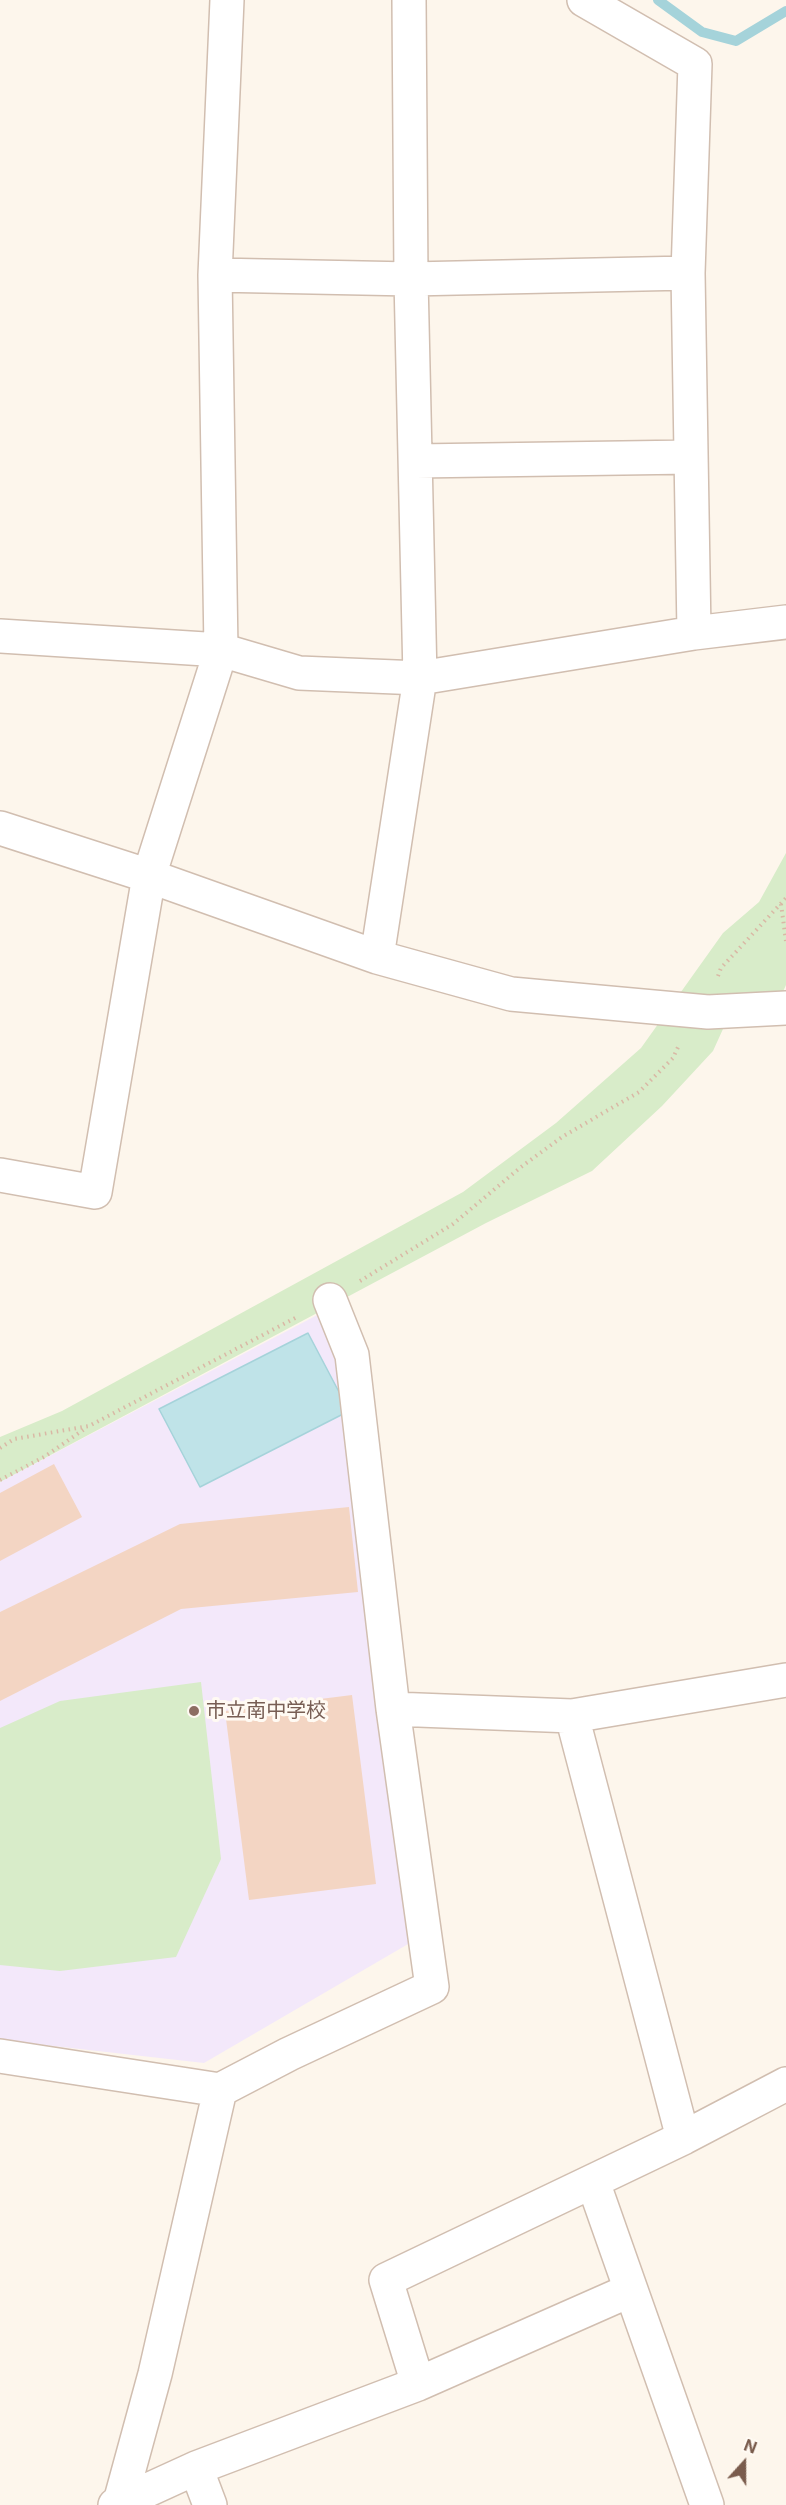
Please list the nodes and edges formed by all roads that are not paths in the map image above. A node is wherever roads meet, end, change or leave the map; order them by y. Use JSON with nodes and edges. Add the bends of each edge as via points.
{"nodes":[{"id":1,"x":227,"y":0,"type":"edge"},
{"id":2,"x":409,"y":0,"type":"edge"},
{"id":3,"x":584,"y":0,"type":"edge"},
{"id":4,"x":688,"y":273,"type":"junction"},
{"id":5,"x":214,"y":275,"type":"junction"},
{"id":6,"x":411,"y":279,"type":"junction"},
{"id":7,"x":691,"y":458,"type":"junction"},
{"id":8,"x":416,"y":461,"type":"junction"},
{"id":9,"x":786,"y":622,"type":"edge"},
{"id":10,"x":694,"y":633,"type":"junction"},
{"id":11,"x":0,"y":636,"type":"edge"},
{"id":12,"x":221,"y":650,"type":"junction"},
{"id":13,"x":420,"y":678,"type":"junction"},
{"id":14,"x":0,"y":828,"type":"edge"},
{"id":15,"x":149,"y":876,"type":"junction"},
{"id":16,"x":377,"y":957,"type":"junction"},
{"id":17,"x":786,"y":1008,"type":"edge"},
{"id":18,"x":0,"y":1175,"type":"edge"},
{"id":19,"x":330,"y":1300,"type":"road end"},
{"id":20,"x":786,"y":1680,"type":"edge"},
{"id":21,"x":393,"y":1709,"type":"junction"},
{"id":22,"x":572,"y":1716,"type":"junction"},
{"id":23,"x":0,"y":2056,"type":"edge"},
{"id":24,"x":786,"y":2084,"type":"edge"},
{"id":25,"x":220,"y":2090,"type":"junction"},
{"id":26,"x":683,"y":2138,"type":"junction"},
{"id":27,"x":593,"y":2182,"type":"junction"},
{"id":28,"x":631,"y":2290,"type":"junction"},
{"id":29,"x":418,"y":2384,"type":"junction"},
{"id":30,"x":196,"y":2468,"type":"junction"},
{"id":31,"x":118,"y":2504,"type":"edge"},
{"id":32,"x":210,"y":2505,"type":"edge"},
{"id":33,"x":707,"y":2505,"type":"edge"}],
"edges":[{"from":1,"to":5,"type":"street"},
{"from":2,"to":6,"type":"street"},
{"from":3,"to":4,"type":"street","via":[[695,64]]},
{"from":4,"to":6,"type":"street"},
{"from":4,"to":7,"type":"street"},
{"from":5,"to":6,"type":"street"},
{"from":5,"to":12,"type":"street"},
{"from":6,"to":8,"type":"street"},
{"from":7,"to":8,"type":"street"},
{"from":7,"to":10,"type":"street"},
{"from":8,"to":13,"type":"street"},
{"from":9,"to":10,"type":"street"},
{"from":10,"to":13,"type":"street"},
{"from":11,"to":12,"type":"street"},
{"from":12,"to":13,"type":"street","via":[[299,673]]},
{"from":12,"to":15,"type":"street"},
{"from":13,"to":16,"type":"street"},
{"from":14,"to":15,"type":"street"},
{"from":15,"to":16,"type":"street"},
{"from":15,"to":18,"type":"street","via":[[95,1192]]},
{"from":16,"to":17,"type":"street","via":[[511,994],[708,1012]]},
{"from":19,"to":21,"type":"street","via":[[352,1355]]},
{"from":20,"to":22,"type":"street"},
{"from":21,"to":22,"type":"street"},
{"from":21,"to":25,"type":"street","via":[[432,1987]]},
{"from":22,"to":26,"type":"street"},
{"from":23,"to":25,"type":"street"},
{"from":24,"to":26,"type":"street"},
{"from":25,"to":31,"type":"street","via":[[155,2374]]},
{"from":26,"to":27,"type":"street"},
{"from":27,"to":28,"type":"street"},
{"from":27,"to":29,"type":"street","via":[[386,2280]]},
{"from":28,"to":29,"type":"street"},
{"from":28,"to":33,"type":"street"},
{"from":29,"to":30,"type":"street"},
{"from":30,"to":31,"type":"street"},
{"from":30,"to":32,"type":"street"}]}
